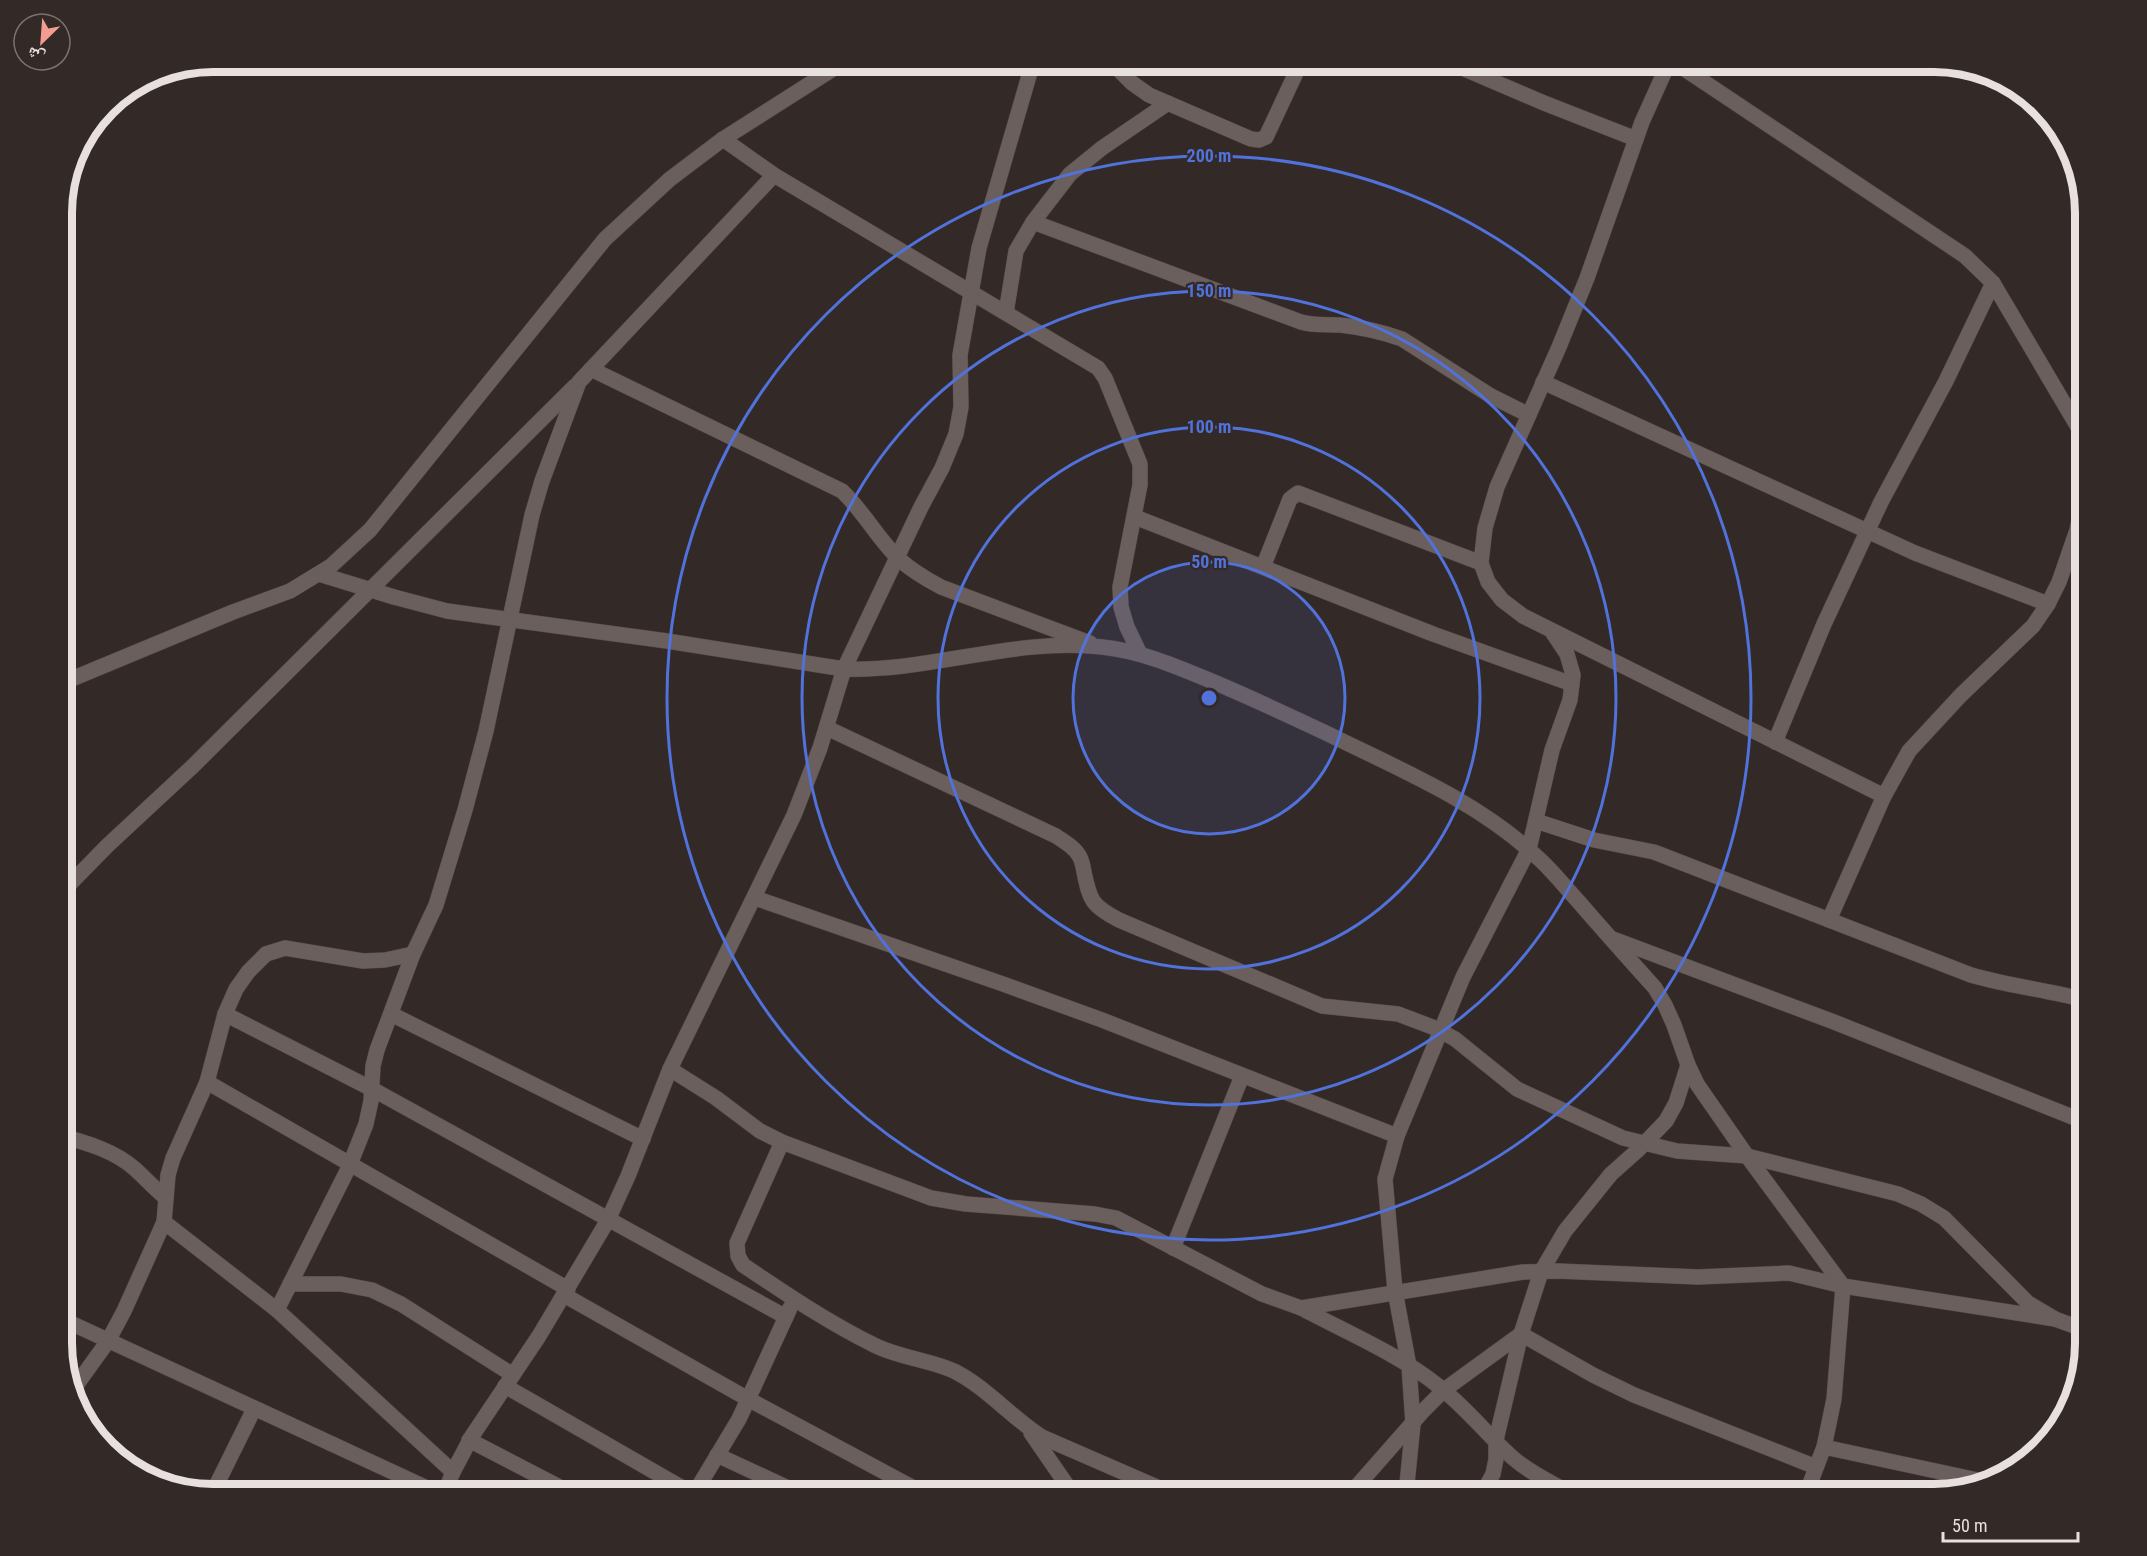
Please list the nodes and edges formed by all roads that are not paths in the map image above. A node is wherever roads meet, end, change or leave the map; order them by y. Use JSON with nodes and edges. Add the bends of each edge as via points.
{"nodes":[{"id":1,"x":828,"y":72,"type":"edge"},
{"id":2,"x":1030,"y":72,"type":"edge"},
{"id":3,"x":1121,"y":72,"type":"edge"},
{"id":4,"x":1296,"y":72,"type":"edge"},
{"id":5,"x":1471,"y":72,"type":"edge"},
{"id":6,"x":1666,"y":72,"type":"edge"},
{"id":7,"x":1689,"y":72,"type":"edge"},
{"id":8,"x":1168,"y":104,"type":"junction"},
{"id":9,"x":723,"y":139,"type":"junction"},
{"id":10,"x":1636,"y":139,"type":"junction"},
{"id":11,"x":774,"y":175,"type":"junction"},
{"id":12,"x":1033,"y":222,"type":"junction"},
{"id":13,"x":1994,"y":283,"type":"junction"},
{"id":14,"x":970,"y":292,"type":"junction"},
{"id":15,"x":1006,"y":313,"type":"junction"},
{"id":16,"x":591,"y":369,"type":"junction"},
{"id":17,"x":579,"y":382,"type":"junction"},
{"id":18,"x":1543,"y":382,"type":"junction"},
{"id":19,"x":1528,"y":415,"type":"junction"},
{"id":20,"x":2075,"y":422,"type":"edge"},
{"id":21,"x":1135,"y":517,"type":"junction"},
{"id":22,"x":1868,"y":531,"type":"junction"},
{"id":23,"x":2075,"y":536,"type":"edge"},
{"id":24,"x":897,"y":557,"type":"junction"},
{"id":25,"x":1481,"y":563,"type":"junction"},
{"id":26,"x":1263,"y":567,"type":"junction"},
{"id":27,"x":319,"y":574,"type":"junction"},
{"id":28,"x":370,"y":590,"type":"junction"},
{"id":29,"x":2048,"y":604,"type":"junction"},
{"id":30,"x":510,"y":619,"type":"junction"},
{"id":31,"x":1551,"y":630,"type":"junction"},
{"id":32,"x":1102,"y":647,"type":"junction"},
{"id":33,"x":1140,"y":654,"type":"junction"},
{"id":34,"x":844,"y":669,"type":"junction"},
{"id":35,"x":72,"y":679,"type":"edge"},
{"id":36,"x":1572,"y":684,"type":"junction"},
{"id":37,"x":827,"y":728,"type":"junction"},
{"id":38,"x":1775,"y":742,"type":"junction"},
{"id":39,"x":1884,"y":796,"type":"junction"},
{"id":40,"x":1536,"y":821,"type":"junction"},
{"id":41,"x":1529,"y":849,"type":"junction"},
{"id":42,"x":72,"y":882,"type":"edge"},
{"id":43,"x":754,"y":898,"type":"junction"},
{"id":44,"x":1829,"y":920,"type":"junction"},
{"id":45,"x":1609,"y":937,"type":"junction"},
{"id":46,"x":413,"y":954,"type":"junction"},
{"id":47,"x":2075,"y":997,"type":"edge"},
{"id":48,"x":225,"y":1014,"type":"junction"},
{"id":49,"x":391,"y":1014,"type":"junction"},
{"id":50,"x":1441,"y":1031,"type":"junction"},
{"id":51,"x":1688,"y":1065,"type":"junction"},
{"id":52,"x":670,"y":1069,"type":"junction"},
{"id":53,"x":1242,"y":1076,"type":"junction"},
{"id":54,"x":207,"y":1082,"type":"junction"},
{"id":55,"x":372,"y":1089,"type":"junction"},
{"id":56,"x":2075,"y":1118,"type":"edge"},
{"id":57,"x":1397,"y":1136,"type":"junction"},
{"id":58,"x":72,"y":1139,"type":"edge"},
{"id":59,"x":643,"y":1139,"type":"junction"},
{"id":60,"x":782,"y":1142,"type":"junction"},
{"id":61,"x":1644,"y":1144,"type":"junction"},
{"id":62,"x":1747,"y":1156,"type":"junction"},
{"id":63,"x":351,"y":1163,"type":"junction"},
{"id":64,"x":166,"y":1198,"type":"junction"},
{"id":65,"x":608,"y":1220,"type":"junction"},
{"id":66,"x":164,"y":1222,"type":"junction"},
{"id":67,"x":1173,"y":1248,"type":"junction"},
{"id":68,"x":1540,"y":1272,"type":"junction"},
{"id":69,"x":290,"y":1284,"type":"junction"},
{"id":70,"x":1843,"y":1286,"type":"junction"},
{"id":71,"x":1395,"y":1291,"type":"junction"},
{"id":72,"x":566,"y":1292,"type":"junction"},
{"id":73,"x":794,"y":1299,"type":"junction"},
{"id":74,"x":1301,"y":1308,"type":"junction"},
{"id":75,"x":277,"y":1310,"type":"junction"},
{"id":76,"x":786,"y":1317,"type":"junction"},
{"id":77,"x":2055,"y":1319,"type":"junction"},
{"id":78,"x":72,"y":1324,"type":"edge"},
{"id":79,"x":2075,"y":1326,"type":"edge"},
{"id":80,"x":1521,"y":1334,"type":"junction"},
{"id":81,"x":108,"y":1341,"type":"junction"},
{"id":82,"x":1409,"y":1366,"type":"junction"},
{"id":83,"x":509,"y":1381,"type":"junction"},
{"id":84,"x":78,"y":1382,"type":"edge"},
{"id":85,"x":1444,"y":1390,"type":"junction"},
{"id":86,"x":748,"y":1399,"type":"junction"},
{"id":87,"x":254,"y":1408,"type":"junction"},
{"id":88,"x":1413,"y":1424,"type":"junction"},
{"id":89,"x":1028,"y":1429,"type":"junction"},
{"id":90,"x":469,"y":1440,"type":"junction"},
{"id":91,"x":1496,"y":1440,"type":"junction"},
{"id":92,"x":1824,"y":1447,"type":"junction"},
{"id":93,"x":717,"y":1455,"type":"junction"},
{"id":94,"x":1816,"y":1467,"type":"junction"},
{"id":95,"x":453,"y":1472,"type":"junction"},
{"id":96,"x":1971,"y":1479,"type":"edge"},
{"id":97,"x":217,"y":1484,"type":"edge"},
{"id":98,"x":420,"y":1484,"type":"edge"},
{"id":99,"x":447,"y":1484,"type":"edge"},
{"id":100,"x":554,"y":1484,"type":"edge"},
{"id":101,"x":677,"y":1484,"type":"edge"},
{"id":102,"x":699,"y":1484,"type":"edge"},
{"id":103,"x":779,"y":1484,"type":"edge"},
{"id":104,"x":905,"y":1484,"type":"edge"},
{"id":105,"x":1066,"y":1484,"type":"edge"},
{"id":106,"x":1150,"y":1484,"type":"edge"},
{"id":107,"x":1359,"y":1484,"type":"edge"},
{"id":108,"x":1407,"y":1484,"type":"edge"},
{"id":109,"x":1488,"y":1484,"type":"edge"},
{"id":110,"x":1554,"y":1484,"type":"edge"},
{"id":111,"x":1810,"y":1484,"type":"edge"}],
"edges":[{"from":1,"to":9,"type":"street"},
{"from":2,"to":14,"type":"street","via":[[978,248]]},
{"from":3,"to":8,"type":"street","via":[[1149,95]]},
{"from":4,"to":8,"type":"street","via":[[1266,137],[1259,140]]},
{"from":5,"to":10,"type":"street"},
{"from":6,"to":10,"type":"street"},
{"from":7,"to":13,"type":"street","via":[[1965,256]]},
{"from":8,"to":12,"type":"street","via":[[1070,174]]},
{"from":9,"to":11,"type":"street"},
{"from":9,"to":27,"type":"street","via":[[670,178],[605,239],[370,530]]},
{"from":10,"to":18,"type":"street","via":[[1587,278]]},
{"from":11,"to":14,"type":"street"},
{"from":11,"to":16,"type":"street"},
{"from":12,"to":15,"type":"street","via":[[1016,251]]},
{"from":12,"to":19,"type":"street","via":[[1310,325],[1339,325],[1402,339]]},
{"from":13,"to":20,"type":"street"},
{"from":13,"to":22,"type":"street"},
{"from":14,"to":15,"type":"street"},
{"from":14,"to":24,"type":"street","via":[[960,355],[962,407],[956,434]]},
{"from":15,"to":21,"type":"street","via":[[1086,359],[1105,378],[1140,464]]},
{"from":16,"to":17,"type":"street"},
{"from":16,"to":24,"type":"street","via":[[842,492]]},
{"from":17,"to":28,"type":"street"},
{"from":17,"to":30,"type":"street","via":[[532,514]]},
{"from":18,"to":19,"type":"street"},
{"from":18,"to":22,"type":"street"},
{"from":19,"to":25,"type":"street","via":[[1497,487],[1481,546]]},
{"from":21,"to":26,"type":"street"},
{"from":21,"to":33,"type":"street","via":[[1120,587],[1121,607]]},
{"from":22,"to":29,"type":"street"},
{"from":22,"to":38,"type":"street"},
{"from":23,"to":29,"type":"street"},
{"from":24,"to":32,"type":"street","via":[[921,577],[941,587]]},
{"from":24,"to":34,"type":"street"},
{"from":25,"to":26,"type":"street","via":[[1298,493],[1290,499]]},
{"from":25,"to":31,"type":"street","via":[[1488,582],[1502,600]]},
{"from":26,"to":36,"type":"street"},
{"from":27,"to":28,"type":"street"},
{"from":27,"to":35,"type":"street","via":[[290,591]]},
{"from":28,"to":30,"type":"street","via":[[447,611]]},
{"from":28,"to":42,"type":"street"},
{"from":29,"to":39,"type":"street","via":[[2033,626],[1909,751]]},
{"from":30,"to":34,"type":"street"},
{"from":30,"to":46,"type":"street","via":[[465,810],[436,905]]},
{"from":31,"to":36,"type":"street","via":[[1567,654],[1574,675]]},
{"from":31,"to":38,"type":"street"},
{"from":32,"to":33,"type":"street"},
{"from":32,"to":34,"type":"street","via":[[1061,646],[872,670]]},
{"from":33,"to":41,"type":"street","via":[[1272,707],[1435,787]]},
{"from":34,"to":37,"type":"street"},
{"from":36,"to":40,"type":"street"},
{"from":37,"to":43,"type":"street","via":[[794,815]]},
{"from":37,"to":50,"type":"street","via":[[1070,845],[1082,861],[1093,903],[1119,920],[1322,1006],[1398,1014]]},
{"from":38,"to":39,"type":"street"},
{"from":39,"to":44,"type":"street"},
{"from":40,"to":41,"type":"street"},
{"from":40,"to":44,"type":"street","via":[[1594,840],[1654,852]]},
{"from":41,"to":45,"type":"street"},
{"from":41,"to":50,"type":"street","via":[[1463,977]]},
{"from":43,"to":52,"type":"street"},
{"from":43,"to":53,"type":"street","via":[[1102,1020]]},
{"from":44,"to":47,"type":"street","via":[[1971,975]]},
{"from":45,"to":51,"type":"street","via":[[1655,988]]},
{"from":45,"to":56,"type":"street"},
{"from":46,"to":48,"type":"street","via":[[363,961],[305,950],[275,951],[266,954],[248,972]]},
{"from":46,"to":49,"type":"street"},
{"from":48,"to":54,"type":"street"},
{"from":48,"to":55,"type":"street"},
{"from":49,"to":55,"type":"street","via":[[377,1050]]},
{"from":49,"to":59,"type":"street"},
{"from":50,"to":57,"type":"street"},
{"from":50,"to":61,"type":"street","via":[[1517,1089]]},
{"from":51,"to":61,"type":"street","via":[[1666,1121]]},
{"from":51,"to":62,"type":"street"},
{"from":52,"to":59,"type":"street"},
{"from":52,"to":60,"type":"street"},
{"from":53,"to":57,"type":"street"},
{"from":53,"to":67,"type":"street"},
{"from":54,"to":63,"type":"street"},
{"from":54,"to":64,"type":"street","via":[[173,1158]]},
{"from":55,"to":63,"type":"street","via":[[366,1124]]},
{"from":55,"to":65,"type":"street"},
{"from":57,"to":71,"type":"street","via":[[1385,1179]]},
{"from":58,"to":64,"type":"street","via":[[121,1159]]},
{"from":59,"to":65,"type":"street"},
{"from":60,"to":67,"type":"street","via":[[931,1198],[1116,1218]]},
{"from":60,"to":73,"type":"street","via":[[737,1243],[743,1265]]},
{"from":61,"to":62,"type":"street","via":[[1677,1151]]},
{"from":61,"to":68,"type":"street","via":[[1611,1173],[1565,1231]]},
{"from":62,"to":70,"type":"street"},
{"from":62,"to":77,"type":"street","via":[[1898,1194],[1921,1204],[1944,1218],[2028,1303]]},
{"from":63,"to":69,"type":"street"},
{"from":63,"to":72,"type":"street"},
{"from":64,"to":66,"type":"street"},
{"from":65,"to":72,"type":"street"},
{"from":65,"to":76,"type":"street"},
{"from":66,"to":75,"type":"street"},
{"from":66,"to":81,"type":"street"},
{"from":67,"to":74,"type":"street","via":[[1262,1294]]},
{"from":68,"to":70,"type":"street","via":[[1698,1277],[1789,1272]]},
{"from":68,"to":71,"type":"street"},
{"from":68,"to":80,"type":"street"},
{"from":69,"to":75,"type":"street"},
{"from":69,"to":83,"type":"street","via":[[341,1284],[372,1290],[401,1304]]},
{"from":70,"to":77,"type":"street"},
{"from":70,"to":92,"type":"street","via":[[1834,1399]]},
{"from":71,"to":74,"type":"street"},
{"from":71,"to":82,"type":"street"},
{"from":72,"to":83,"type":"street"},
{"from":72,"to":86,"type":"street"},
{"from":73,"to":76,"type":"street"},
{"from":73,"to":89,"type":"street","via":[[877,1346],[953,1371]]},
{"from":74,"to":82,"type":"street"},
{"from":75,"to":95,"type":"street"},
{"from":76,"to":86,"type":"street"},
{"from":77,"to":79,"type":"street"},
{"from":78,"to":81,"type":"street"},
{"from":80,"to":85,"type":"street"},
{"from":80,"to":91,"type":"street"},
{"from":80,"to":94,"type":"street","via":[[1634,1395]]},
{"from":81,"to":84,"type":"street"},
{"from":81,"to":87,"type":"street"},
{"from":82,"to":85,"type":"street"},
{"from":82,"to":88,"type":"street"},
{"from":83,"to":90,"type":"street"},
{"from":83,"to":101,"type":"street"},
{"from":85,"to":88,"type":"street"},
{"from":85,"to":91,"type":"street"},
{"from":86,"to":93,"type":"street"},
{"from":86,"to":104,"type":"street"},
{"from":87,"to":97,"type":"street"},
{"from":87,"to":98,"type":"street"},
{"from":88,"to":107,"type":"street"},
{"from":88,"to":108,"type":"street"},
{"from":89,"to":105,"type":"street"},
{"from":89,"to":106,"type":"street"},
{"from":90,"to":95,"type":"street"},
{"from":90,"to":100,"type":"street"},
{"from":91,"to":109,"type":"street","via":[[1496,1459]]},
{"from":91,"to":110,"type":"street","via":[[1513,1458]]},
{"from":92,"to":94,"type":"street"},
{"from":92,"to":96,"type":"street"},
{"from":93,"to":102,"type":"street"},
{"from":93,"to":103,"type":"street"},
{"from":94,"to":111,"type":"street"},
{"from":95,"to":99,"type":"street"}]}
